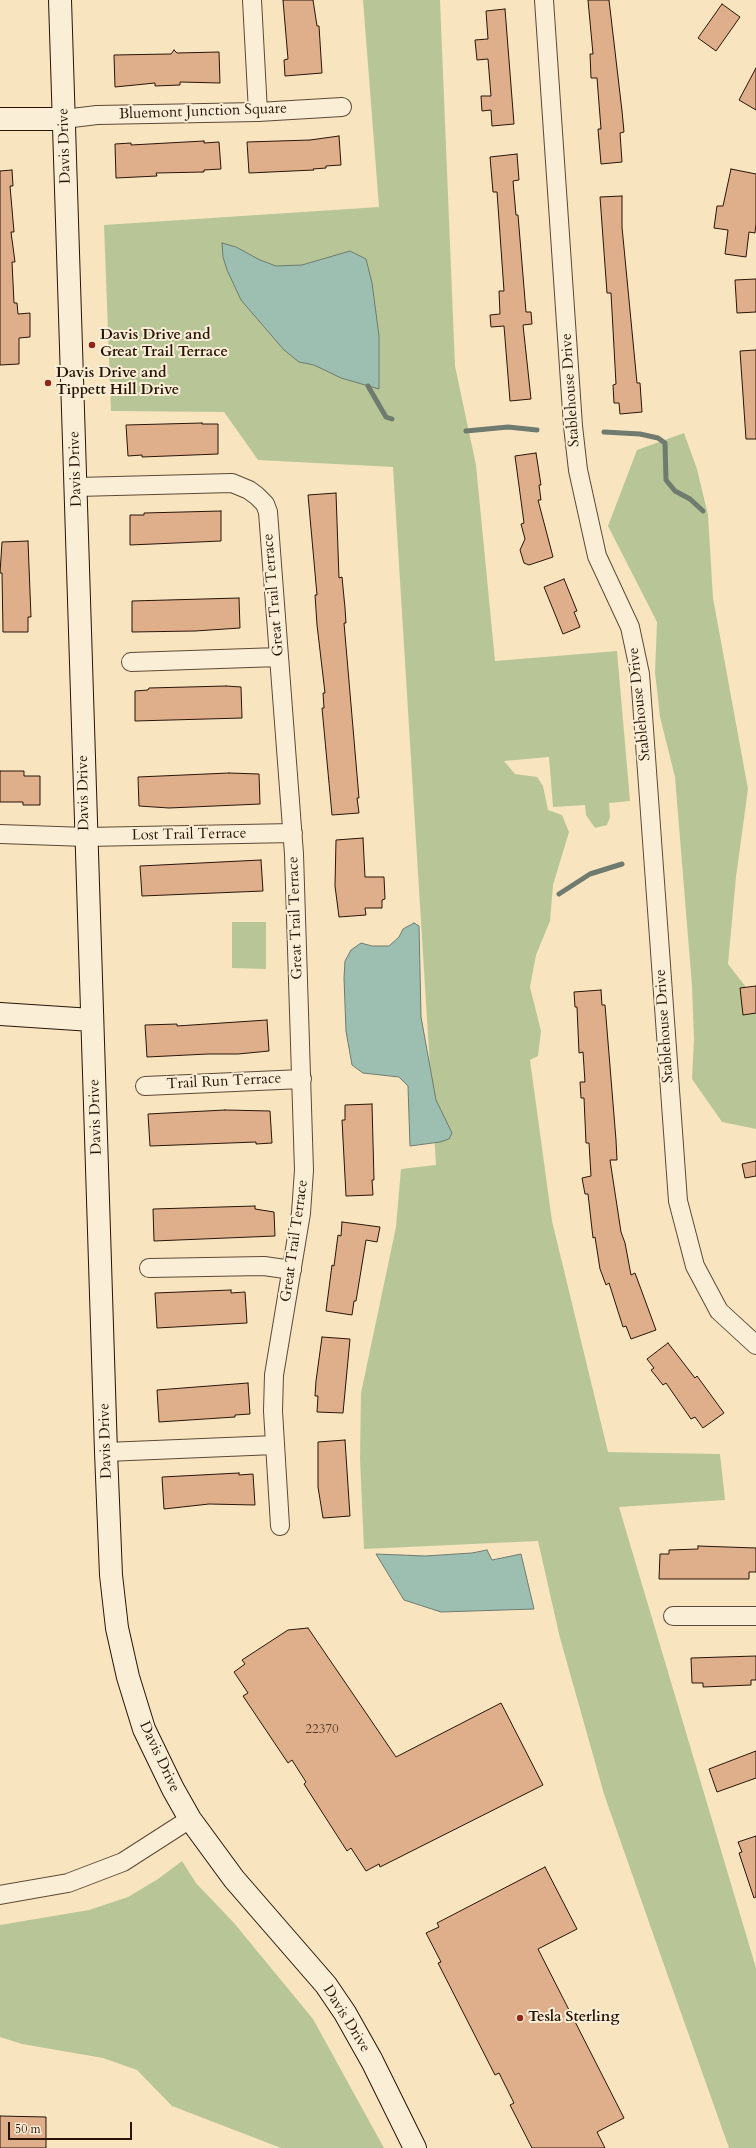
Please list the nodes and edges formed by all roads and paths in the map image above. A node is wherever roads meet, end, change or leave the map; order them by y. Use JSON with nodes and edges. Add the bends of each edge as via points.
{"nodes":[{"id":1,"x":60,"y":0,"type":"edge"},
{"id":2,"x":252,"y":0,"type":"edge"},
{"id":3,"x":544,"y":0,"type":"edge"},
{"id":4,"x":342,"y":107,"type":"dead end"},
{"id":5,"x":258,"y":112,"type":"junction"},
{"id":6,"x":0,"y":119,"type":"edge"},
{"id":7,"x":64,"y":119,"type":"junction"},
{"id":8,"x":77,"y":487,"type":"junction"},
{"id":9,"x":279,"y":657,"type":"junction"},
{"id":10,"x":131,"y":662,"type":"dead end"},
{"id":11,"x":293,"y":833,"type":"junction"},
{"id":12,"x":0,"y":834,"type":"edge"},
{"id":13,"x":86,"y":837,"type":"junction"},
{"id":14,"x":0,"y":1014,"type":"edge"},
{"id":15,"x":92,"y":1020,"type":"junction"},
{"id":16,"x":302,"y":1079,"type":"junction"},
{"id":17,"x":145,"y":1086,"type":"dead end"},
{"id":18,"x":149,"y":1268,"type":"dead end"},
{"id":19,"x":292,"y":1270,"type":"junction"},
{"id":20,"x":756,"y":1345,"type":"edge"},
{"id":21,"x":275,"y":1445,"type":"junction"},
{"id":22,"x":106,"y":1452,"type":"junction"},
{"id":23,"x":280,"y":1526,"type":"dead end"},
{"id":24,"x":672,"y":1616,"type":"dead end"},
{"id":25,"x":756,"y":1616,"type":"edge"},
{"id":26,"x":190,"y":1819,"type":"junction"},
{"id":27,"x":0,"y":1895,"type":"edge"},
{"id":28,"x":415,"y":2148,"type":"edge"}],
"edges":[{"from":1,"to":7,"type":"main road","name":"Davis Drive"},
{"from":2,"to":5,"type":"street"},
{"from":3,"to":20,"type":"street","name":"Stablehouse Drive","via":[[578,470],[596,556],[630,627],[640,674],[678,1201],[695,1266],[719,1311]]},
{"from":4,"to":5,"type":"street","name":"Bluemont Junction Square"},
{"from":5,"to":7,"type":"street","name":"Bluemont Junction Square","via":[[97,115]]},
{"from":6,"to":7,"type":"main road"},
{"from":7,"to":8,"type":"main road","name":"Davis Drive"},
{"from":8,"to":9,"type":"street","name":"Great Trail Terrace","via":[[232,483],[258,496],[268,512]]},
{"from":8,"to":13,"type":"main road","name":"Davis Drive"},
{"from":9,"to":10,"type":"street"},
{"from":9,"to":11,"type":"street","name":"Great Trail Terrace"},
{"from":11,"to":13,"type":"street","name":"Lost Trail Terrace"},
{"from":11,"to":16,"type":"street","name":"Great Trail Terrace"},
{"from":12,"to":13,"type":"street","name":"Lost Trail Terrace"},
{"from":13,"to":15,"type":"main road","name":"Davis Drive"},
{"from":14,"to":15,"type":"main road"},
{"from":15,"to":22,"type":"main road","name":"Davis Drive"},
{"from":16,"to":17,"type":"street","name":"Trail Run Terrace"},
{"from":16,"to":19,"type":"street","name":"Great Trail Terrace","via":[[304,1170],[301,1213]]},
{"from":18,"to":19,"type":"street","via":[[264,1266]]},
{"from":19,"to":21,"type":"street","name":"Great Trail Terrace","via":[[274,1375]]},
{"from":21,"to":22,"type":"street"},
{"from":21,"to":23,"type":"street","name":"Great Trail Terrace"},
{"from":22,"to":26,"type":"main road","name":"Davis Drive","via":[[111,1575],[117,1628],[128,1677],[144,1729]]},
{"from":24,"to":25,"type":"street"},
{"from":26,"to":27,"type":"street","via":[[123,1862],[68,1883]]},
{"from":26,"to":28,"type":"main road","name":"Davis Drive","via":[[234,1879],[330,1990],[372,2061]]}]}
